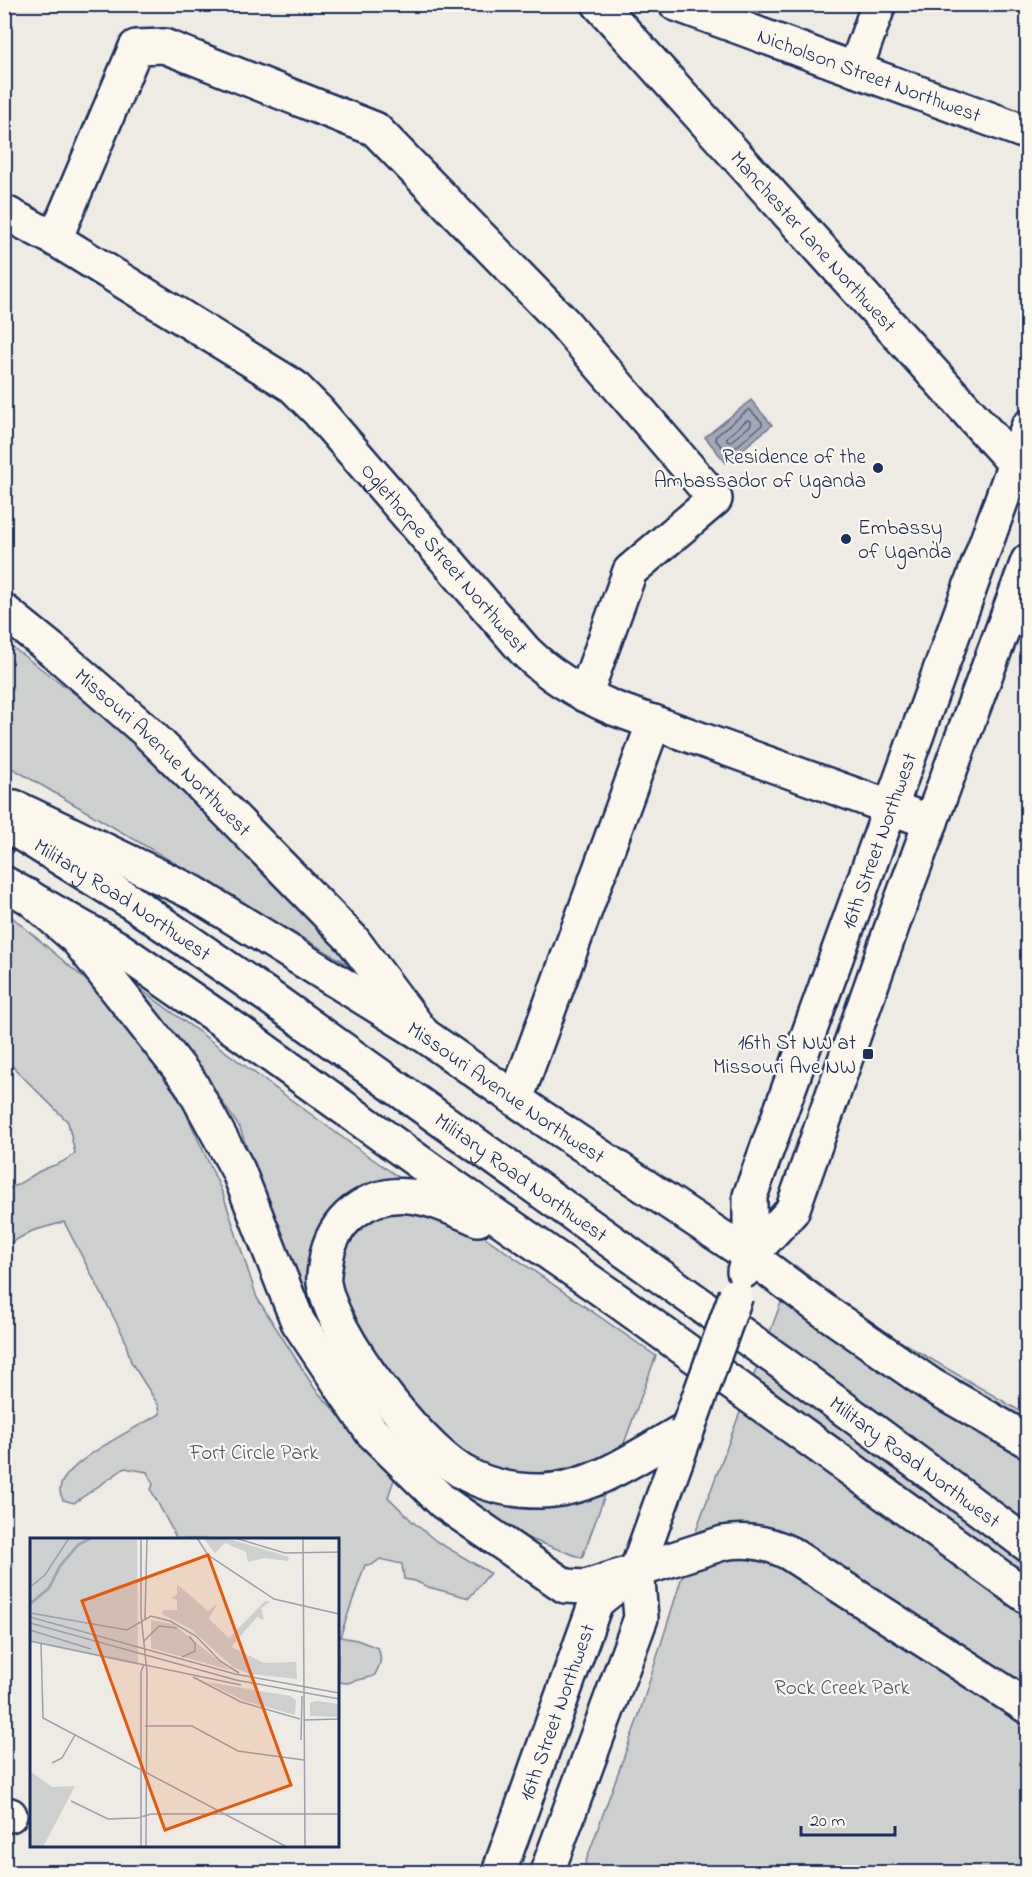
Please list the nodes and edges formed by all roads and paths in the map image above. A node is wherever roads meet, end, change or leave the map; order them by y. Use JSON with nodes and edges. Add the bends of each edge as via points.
{"nodes":[{"id":1,"x":599,"y":4,"type":"edge"},
{"id":2,"x":676,"y":4,"type":"edge"},
{"id":3,"x":879,"y":4,"type":"edge"},
{"id":4,"x":855,"y":70,"type":"junction"},
{"id":5,"x":1028,"y":133,"type":"edge"},
{"id":6,"x":4,"y":212,"type":"edge"},
{"id":7,"x":55,"y":239,"type":"junction"},
{"id":8,"x":1028,"y":427,"type":"edge"},
{"id":9,"x":1021,"y":470,"type":"edge"},
{"id":10,"x":1028,"y":561,"type":"edge"},
{"id":11,"x":4,"y":612,"type":"edge"},
{"id":12,"x":585,"y":695,"type":"junction"},
{"id":13,"x":654,"y":722,"type":"junction"},
{"id":14,"x":4,"y":803,"type":"edge"},
{"id":15,"x":889,"y":807,"type":"junction"},
{"id":16,"x":931,"y":822,"type":"junction"},
{"id":17,"x":4,"y":823,"type":"edge"},
{"id":18,"x":16,"y":890,"type":"edge"},
{"id":19,"x":424,"y":1035,"type":"junction"},
{"id":20,"x":516,"y":1099,"type":"junction"},
{"id":21,"x":544,"y":1248,"type":"junction"},
{"id":22,"x":750,"y":1256,"type":"junction"},
{"id":23,"x":931,"y":1384,"type":"junction"},
{"id":24,"x":688,"y":1428,"type":"junction"},
{"id":25,"x":1028,"y":1441,"type":"edge"},
{"id":26,"x":1028,"y":1460,"type":"edge"},
{"id":27,"x":1028,"y":1545,"type":"edge"},
{"id":28,"x":637,"y":1569,"type":"junction"},
{"id":29,"x":1028,"y":1597,"type":"edge"},
{"id":30,"x":1028,"y":1707,"type":"edge"},
{"id":31,"x":499,"y":1872,"type":"edge"},
{"id":32,"x":548,"y":1872,"type":"edge"}],
"edges":[{"from":1,"to":9,"type":"main road","name":"Manchester Lane Northwest"},
{"from":2,"to":4,"type":"main road","name":"Nicholson Street Northwest"},
{"from":3,"to":4,"type":"main road"},
{"from":4,"to":5,"type":"main road","name":"Nicholson Street Northwest"},
{"from":6,"to":7,"type":"main road","name":"Oglethorpe Street Northwest"},
{"from":7,"to":12,"type":"main road","name":"Oglethorpe Street Northwest","via":[[293,386],[525,651]]},
{"from":7,"to":12,"type":"main road","via":[[136,47],[164,45],[375,129],[564,323],[715,499],[630,571]]},
{"from":8,"to":9,"type":"main road","name":"16th Street Northwest"},
{"from":9,"to":15,"type":"main road","name":"16th Street Northwest"},
{"from":10,"to":16,"type":"main road","name":"16th Street Northwest"},
{"from":11,"to":19,"type":"main road","name":"Missouri Avenue Northwest","via":[[145,730],[214,798],[352,939]]},
{"from":12,"to":13,"type":"main road","name":"Oglethorpe Street Northwest"},
{"from":13,"to":15,"type":"main road","name":"Oglethorpe Street Northwest"},
{"from":13,"to":20,"type":"main road"},
{"from":14,"to":19,"type":"main road","via":[[194,893]]},
{"from":15,"to":16,"type":"main road","name":"Oglethorpe Street Northwest"},
{"from":15,"to":22,"type":"main road","name":"16th Street Northwest","via":[[750,1196]]},
{"from":16,"to":22,"type":"main road","name":"16th Street Northwest","via":[[792,1211]]},
{"from":17,"to":27,"type":"main road","name":"Military Road Northwest","via":[[128,900],[287,1010],[782,1363]]},
{"from":18,"to":21,"type":"main road","name":"Military Road Northwest","via":[[116,947]]},
{"from":18,"to":28,"type":"main road","via":[[77,939],[190,1082],[238,1170],[298,1322],[371,1431],[443,1502],[565,1586],[586,1587]]},
{"from":19,"to":20,"type":"main road","name":"Missouri Avenue Northwest"},
{"from":20,"to":22,"type":"main road","name":"Missouri Avenue Northwest"},
{"from":21,"to":24,"type":"main road","via":[[435,1202],[409,1196],[374,1199],[344,1220],[333,1236],[324,1280],[328,1303],[394,1406],[444,1458],[481,1480],[526,1491],[584,1484]]},
{"from":21,"to":29,"type":"main road","name":"Military Road Northwest"},
{"from":22,"to":23,"type":"main road","name":"Missouri Avenue Northwest"},
{"from":22,"to":24,"type":"main road","name":"16th Street Northwest","bridge":true},
{"from":23,"to":25,"type":"main road","name":"Missouri Avenue Northwest"},
{"from":23,"to":26,"type":"main road"},
{"from":24,"to":28,"type":"main road","name":"16th Street Northwest"},
{"from":28,"to":30,"type":"main road","via":[[723,1543],[746,1540],[768,1544],[789,1553]]},
{"from":28,"to":31,"type":"main road","name":"16th Street Northwest","via":[[596,1602]]},
{"from":28,"to":32,"type":"main road","name":"16th Street Northwest","via":[[641,1618]]}]}
